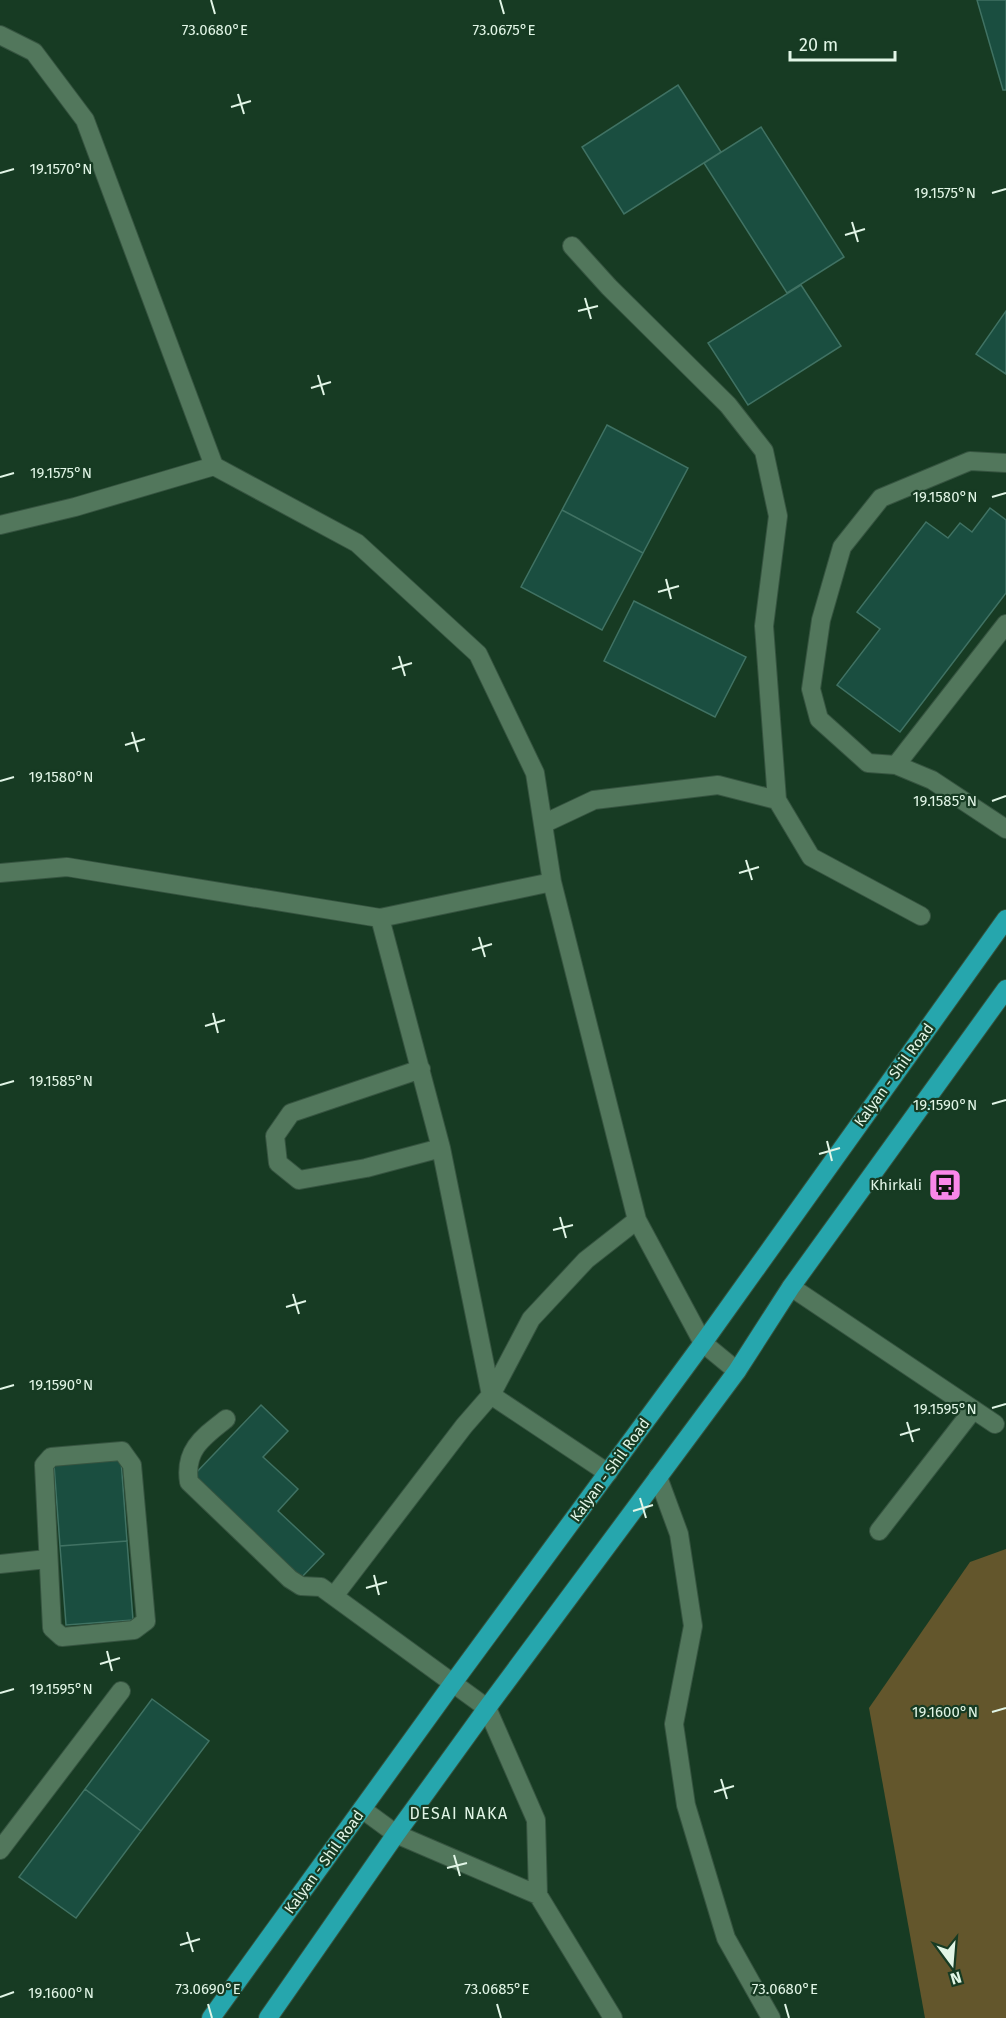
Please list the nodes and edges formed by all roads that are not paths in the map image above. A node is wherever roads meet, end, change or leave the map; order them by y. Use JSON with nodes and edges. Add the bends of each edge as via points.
{"nodes":[{"id":1,"x":0,"y":34,"type":"edge"},
{"id":2,"x":572,"y":246,"type":"dead end"},
{"id":3,"x":1006,"y":463,"type":"edge"},
{"id":4,"x":214,"y":466,"type":"junction"},
{"id":5,"x":0,"y":525,"type":"edge"},
{"id":6,"x":1006,"y":624,"type":"edge"},
{"id":7,"x":896,"y":765,"type":"junction"},
{"id":8,"x":777,"y":800,"type":"junction"},
{"id":9,"x":543,"y":824,"type":"junction"},
{"id":10,"x":1006,"y":829,"type":"edge"},
{"id":11,"x":2,"y":868,"type":"edge"},
{"id":12,"x":552,"y":882,"type":"junction"},
{"id":13,"x":921,"y":916,"type":"dead end"},
{"id":14,"x":380,"y":918,"type":"junction"},
{"id":15,"x":1006,"y":919,"type":"edge"},
{"id":16,"x":1006,"y":989,"type":"edge"},
{"id":17,"x":421,"y":1069,"type":"junction"},
{"id":18,"x":441,"y":1148,"type":"junction"},
{"id":19,"x":637,"y":1220,"type":"junction"},
{"id":20,"x":791,"y":1287,"type":"junction"},
{"id":21,"x":703,"y":1343,"type":"junction"},
{"id":22,"x":737,"y":1371,"type":"junction"},
{"id":23,"x":491,"y":1395,"type":"junction"},
{"id":24,"x":973,"y":1410,"type":"junction"},
{"id":25,"x":225,"y":1419,"type":"dead end"},
{"id":26,"x":995,"y":1424,"type":"dead end"},
{"id":27,"x":608,"y":1473,"type":"junction"},
{"id":28,"x":657,"y":1477,"type":"junction"},
{"id":29,"x":879,"y":1531,"type":"dead end"},
{"id":30,"x":47,"y":1559,"type":"junction"},
{"id":31,"x":0,"y":1564,"type":"edge"},
{"id":32,"x":334,"y":1596,"type":"junction"},
{"id":33,"x":453,"y":1683,"type":"junction"},
{"id":34,"x":121,"y":1691,"type":"dead end"},
{"id":35,"x":487,"y":1708,"type":"junction"},
{"id":36,"x":362,"y":1809,"type":"junction"},
{"id":37,"x":396,"y":1834,"type":"junction"},
{"id":38,"x":0,"y":1850,"type":"edge"},
{"id":39,"x":538,"y":1895,"type":"junction"},
{"id":40,"x":211,"y":2018,"type":"edge"},
{"id":41,"x":268,"y":2018,"type":"edge"},
{"id":42,"x":613,"y":2018,"type":"edge"},
{"id":43,"x":771,"y":2018,"type":"edge"}],
"edges":[{"from":1,"to":4,"type":"street","via":[[34,52],[85,120]]},
{"from":2,"to":8,"type":"street","via":[[728,405],[765,451],[777,516],[764,626]]},
{"from":3,"to":7,"type":"street","via":[[970,461],[881,498],[842,547],[821,620],[811,689],[819,719],[868,763]]},
{"from":4,"to":5,"type":"street"},
{"from":4,"to":9,"type":"street","via":[[357,543],[478,654],[535,773]]},
{"from":6,"to":7,"type":"street"},
{"from":7,"to":10,"type":"street","via":[[932,780]]},
{"from":8,"to":9,"type":"street","via":[[718,786],[594,800]]},
{"from":8,"to":13,"type":"street","via":[[811,857]]},
{"from":9,"to":12,"type":"street"},
{"from":11,"to":14,"type":"street","via":[[66,867]]},
{"from":12,"to":14,"type":"street"},
{"from":12,"to":19,"type":"street"},
{"from":14,"to":17,"type":"street"},
{"from":15,"to":21,"type":"main road","name":"Kalyan - Shil Road"},
{"from":16,"to":20,"type":"main road"},
{"from":17,"to":18,"type":"street"},
{"from":17,"to":18,"type":"street","via":[[291,1113],[275,1136],[278,1162],[299,1180],[366,1168]]},
{"from":18,"to":23,"type":"street"},
{"from":19,"to":21,"type":"street"},
{"from":19,"to":23,"type":"street","via":[[586,1260],[531,1319]]},
{"from":20,"to":22,"type":"main road"},
{"from":20,"to":24,"type":"street"},
{"from":21,"to":22,"type":"street"},
{"from":21,"to":27,"type":"main road","name":"Kalyan - Shil Road"},
{"from":22,"to":28,"type":"main road"},
{"from":23,"to":27,"type":"street"},
{"from":23,"to":32,"type":"street"},
{"from":24,"to":26,"type":"street"},
{"from":24,"to":29,"type":"street"},
{"from":25,"to":32,"type":"street","via":[[199,1439],[187,1468],[189,1482],[290,1579],[301,1586],[321,1587]]},
{"from":27,"to":33,"type":"main road","name":"Kalyan - Shil Road"},
{"from":28,"to":35,"type":"main road"},
{"from":28,"to":43,"type":"street","via":[[679,1534],[693,1626],[674,1724],[686,1805],[726,1938]]},
{"from":30,"to":30,"type":"street","via":[[52,1629],[62,1637],[134,1630],[146,1621],[132,1465],[122,1451],[51,1457],[44,1465]]},
{"from":30,"to":31,"type":"street"},
{"from":32,"to":33,"type":"street"},
{"from":33,"to":35,"type":"street"},
{"from":33,"to":36,"type":"main road","name":"Kalyan - Shil Road"},
{"from":34,"to":38,"type":"street"},
{"from":35,"to":37,"type":"main road"},
{"from":35,"to":39,"type":"street","via":[[536,1820]]},
{"from":36,"to":37,"type":"street"},
{"from":36,"to":40,"type":"main road","name":"Kalyan - Shil Road"},
{"from":37,"to":39,"type":"street"},
{"from":37,"to":41,"type":"main road"},
{"from":39,"to":42,"type":"street"}]}
